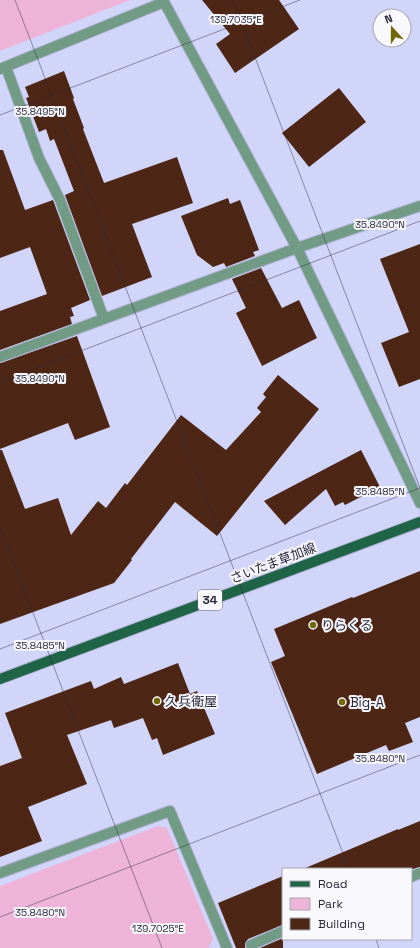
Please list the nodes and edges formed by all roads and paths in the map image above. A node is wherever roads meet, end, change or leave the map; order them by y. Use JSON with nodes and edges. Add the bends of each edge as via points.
{"nodes":[{"id":1,"x":163,"y":1,"type":"edge"},
{"id":2,"x":3,"y":68,"type":"edge"},
{"id":3,"x":420,"y":206,"type":"edge"},
{"id":4,"x":297,"y":248,"type":"junction"},
{"id":5,"x":104,"y":319,"type":"junction"},
{"id":6,"x":0,"y":357,"type":"edge"},
{"id":7,"x":420,"y":503,"type":"edge"},
{"id":8,"x":420,"y":522,"type":"edge"},
{"id":9,"x":0,"y":679,"type":"edge"},
{"id":10,"x":0,"y":873,"type":"edge"},
{"id":11,"x":282,"y":931,"type":"edge"},
{"id":12,"x":248,"y":947,"type":"edge"},
{"id":13,"x":227,"y":948,"type":"edge"}],
"edges":[{"from":1,"to":2,"type":"street"},
{"from":1,"to":4,"type":"street"},
{"from":2,"to":5,"type":"street","via":[[39,158],[60,200]]},
{"from":3,"to":4,"type":"street"},
{"from":4,"to":5,"type":"street"},
{"from":4,"to":7,"type":"street"},
{"from":5,"to":6,"type":"street"},
{"from":8,"to":9,"type":"main road","name":"さいたま草加線","number":"34"},
{"from":10,"to":13,"type":"street","via":[[170,810]]},
{"from":11,"to":12,"type":"street"}]}
